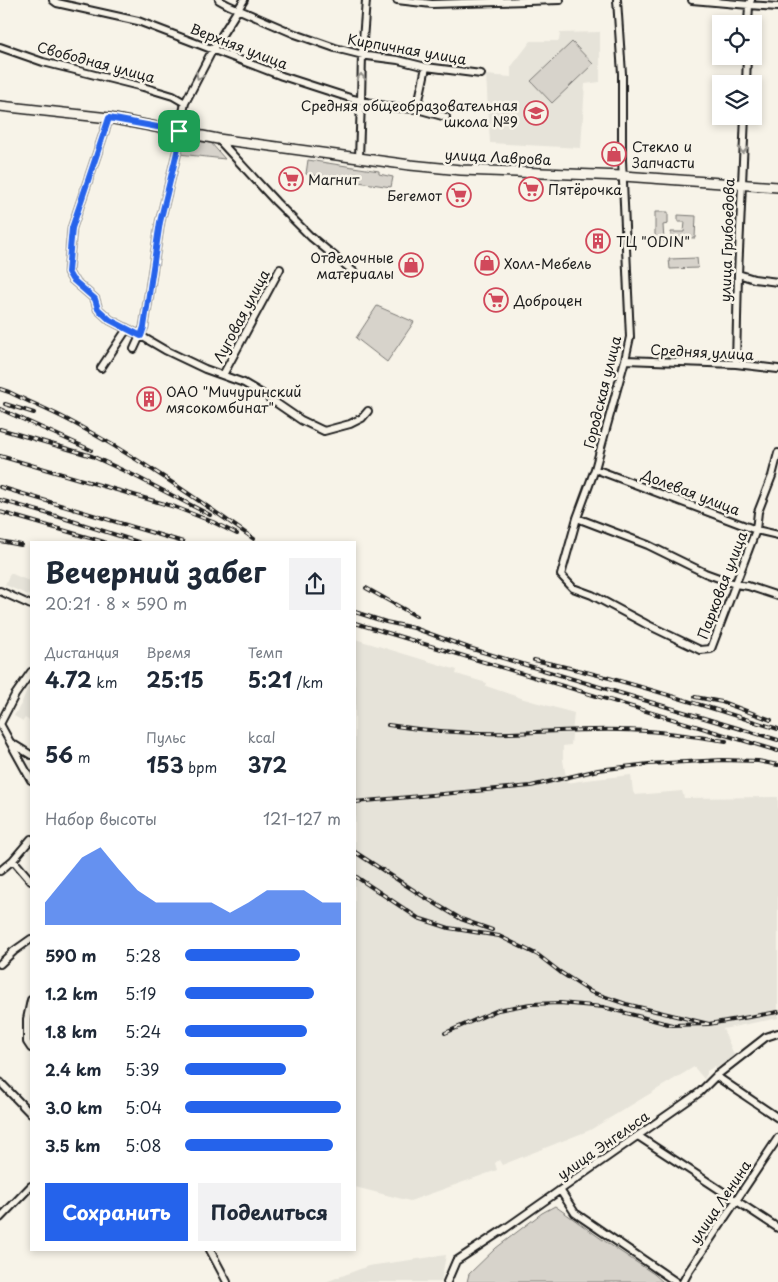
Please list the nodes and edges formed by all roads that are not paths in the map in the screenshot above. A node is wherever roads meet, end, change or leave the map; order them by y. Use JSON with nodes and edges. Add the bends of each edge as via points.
{"nodes":[{"id":1,"x":53,"y":0,"type":"edge"},
{"id":2,"x":219,"y":0,"type":"edge"},
{"id":3,"x":244,"y":0,"type":"edge"},
{"id":4,"x":366,"y":0,"type":"edge"},
{"id":5,"x":398,"y":0,"type":"edge"},
{"id":6,"x":560,"y":0,"type":"edge"},
{"id":7,"x":617,"y":0,"type":"edge"},
{"id":8,"x":692,"y":0,"type":"edge"},
{"id":9,"x":514,"y":1,"type":"edge"},
{"id":10,"x":750,"y":3,"type":"edge"},
{"id":11,"x":778,"y":6,"type":"edge"},
{"id":12,"x":238,"y":10,"type":"junction"},
{"id":13,"x":0,"y":47,"type":"edge"},
{"id":14,"x":212,"y":49,"type":"junction"},
{"id":15,"x":362,"y":54,"type":"junction"},
{"id":16,"x":426,"y":67,"type":"junction"},
{"id":17,"x":481,"y":74,"type":"dead end"},
{"id":18,"x":361,"y":100,"type":"junction"},
{"id":19,"x":185,"y":103,"type":"junction"},
{"id":20,"x":0,"y":106,"type":"edge"},
{"id":21,"x":417,"y":109,"type":"junction"},
{"id":22,"x":446,"y":117,"type":"dead end"},
{"id":23,"x":109,"y":118,"type":"junction"},
{"id":24,"x":745,"y":125,"type":"edge"},
{"id":25,"x":179,"y":131,"type":"junction"},
{"id":26,"x":218,"y":139,"type":"junction"},
{"id":27,"x":358,"y":158,"type":"junction"},
{"id":28,"x":623,"y":176,"type":"junction"},
{"id":29,"x":742,"y":184,"type":"junction"},
{"id":30,"x":778,"y":187,"type":"edge"},
{"id":31,"x":280,"y":269,"type":"dead end"},
{"id":32,"x":354,"y":272,"type":"dead end"},
{"id":33,"x":738,"y":274,"type":"junction"},
{"id":34,"x":778,"y":282,"type":"edge"},
{"id":35,"x":127,"y":329,"type":"junction"},
{"id":36,"x":141,"y":336,"type":"junction"},
{"id":37,"x":134,"y":349,"type":"dead end"},
{"id":38,"x":625,"y":360,"type":"junction"},
{"id":39,"x":736,"y":364,"type":"junction"},
{"id":40,"x":101,"y":368,"type":"dead end"},
{"id":41,"x":778,"y":369,"type":"edge"},
{"id":42,"x":223,"y":376,"type":"junction"},
{"id":43,"x":368,"y":411,"type":"dead end"},
{"id":44,"x":778,"y":453,"type":"edge"},
{"id":45,"x":595,"y":469,"type":"junction"},
{"id":46,"x":775,"y":476,"type":"edge"},
{"id":47,"x":578,"y":518,"type":"junction"},
{"id":48,"x":756,"y":530,"type":"junction"},
{"id":49,"x":778,"y":535,"type":"edge"},
{"id":50,"x":561,"y":575,"type":"joint"},
{"id":51,"x":735,"y":584,"type":"junction"},
{"id":52,"x":0,"y":591,"type":"edge"},
{"id":53,"x":778,"y":596,"type":"edge"},
{"id":54,"x":30,"y":605,"type":"edge"},
{"id":55,"x":30,"y":674,"type":"edge"},
{"id":56,"x":0,"y":724,"type":"edge"},
{"id":57,"x":11,"y":743,"type":"junction"},
{"id":58,"x":30,"y":754,"type":"edge"},
{"id":59,"x":30,"y":778,"type":"edge"},
{"id":60,"x":30,"y":840,"type":"edge"},
{"id":61,"x":13,"y":860,"type":"junction"},
{"id":62,"x":0,"y":872,"type":"edge"},
{"id":63,"x":30,"y":880,"type":"edge"},
{"id":64,"x":30,"y":940,"type":"edge"},
{"id":65,"x":0,"y":964,"type":"edge"},
{"id":66,"x":30,"y":1005,"type":"edge"},
{"id":67,"x":778,"y":1032,"type":"edge"},
{"id":68,"x":30,"y":1046,"type":"edge"},
{"id":69,"x":716,"y":1076,"type":"junction"},
{"id":70,"x":0,"y":1082,"type":"edge"},
{"id":71,"x":30,"y":1113,"type":"edge"},
{"id":72,"x":778,"y":1118,"type":"edge"},
{"id":73,"x":638,"y":1136,"type":"junction"},
{"id":74,"x":778,"y":1138,"type":"edge"},
{"id":75,"x":30,"y":1187,"type":"edge"},
{"id":76,"x":560,"y":1190,"type":"junction"},
{"id":77,"x":736,"y":1201,"type":"junction"},
{"id":78,"x":1,"y":1216,"type":"edge"},
{"id":79,"x":778,"y":1228,"type":"edge"},
{"id":80,"x":211,"y":1251,"type":"edge"},
{"id":81,"x":227,"y":1282,"type":"edge"},
{"id":82,"x":447,"y":1282,"type":"edge"},
{"id":83,"x":676,"y":1282,"type":"edge"},
{"id":84,"x":684,"y":1282,"type":"edge"}],
"edges":[{"from":1,"to":14,"type":"street","name":"Верхняя улица","via":[[138,21]]},
{"from":2,"to":12,"type":"street","name":"Кирпичная улица"},
{"from":3,"to":12,"type":"street"},
{"from":4,"to":15,"type":"street"},
{"from":5,"to":9,"type":"street","via":[[432,4]]},
{"from":6,"to":9,"type":"street"},
{"from":7,"to":28,"type":"street","name":"Городская улица"},
{"from":8,"to":10,"type":"street"},
{"from":10,"to":11,"type":"street"},
{"from":12,"to":14,"type":"street"},
{"from":12,"to":15,"type":"street","name":"Кирпичная улица","via":[[303,37]]},
{"from":13,"to":19,"type":"street","name":"Свободная улица","via":[[43,62],[173,96]]},
{"from":14,"to":18,"type":"street","name":"Верхняя улица","via":[[282,76]]},
{"from":14,"to":19,"type":"street","one_way":true},
{"from":15,"to":16,"type":"street","name":"Кирпичная улица"},
{"from":18,"to":15,"type":"street","one_way":true},
{"from":16,"to":17,"type":"street","name":"Кирпичная улица"},
{"from":16,"to":21,"type":"street"},
{"from":18,"to":21,"type":"street","name":"Верхняя улица","via":[[388,107]]},
{"from":18,"to":27,"type":"street"},
{"from":19,"to":25,"type":"street"},
{"from":20,"to":23,"type":"main road","name":"улица Лаврова"},
{"from":21,"to":22,"type":"street","name":"Верхняя улица"},
{"from":23,"to":25,"type":"main road","name":"улица Лаврова"},
{"from":23,"to":35,"type":"street","name":"Луговая улица","via":[[72,228],[68,272],[95,299],[98,309]]},
{"from":24,"to":29,"type":"street","name":"улица Грибоедова","one_way":true},
{"from":25,"to":26,"type":"main road","name":"улица Лаврова"},
{"from":25,"to":36,"type":"street"},
{"from":26,"to":27,"type":"main road","name":"улица Лаврова"},
{"from":26,"to":32,"type":"street","via":[[311,237]]},
{"from":27,"to":28,"type":"main road","name":"улица Лаврова","via":[[461,170]]},
{"from":28,"to":29,"type":"main road","name":"улица Лаврова"},
{"from":28,"to":38,"type":"street","name":"Городская улица","via":[[630,337]]},
{"from":29,"to":30,"type":"main road","name":"улица Лаврова"},
{"from":29,"to":33,"type":"street","name":"улица Грибоедова"},
{"from":31,"to":42,"type":"street","name":"Луговая улица"},
{"from":33,"to":34,"type":"street"},
{"from":33,"to":39,"type":"street","name":"улица Грибоедова"},
{"from":35,"to":36,"type":"street","name":"Луговая улица"},
{"from":35,"to":40,"type":"street"},
{"from":36,"to":37,"type":"street"},
{"from":36,"to":42,"type":"street","name":"Луговая улица"},
{"from":38,"to":39,"type":"street","name":"Средняя улица"},
{"from":38,"to":45,"type":"street","name":"Городская улица"},
{"from":39,"to":41,"type":"street","name":"Средняя улица"},
{"from":42,"to":43,"type":"street","name":"Луговая улица","via":[[244,383],[324,431],[350,424]]},
{"from":44,"to":46,"type":"street","name":"Парковая улица"},
{"from":45,"to":47,"type":"street","name":"Городская улица"},
{"from":45,"to":48,"type":"street","name":"Долевая улица"},
{"from":46,"to":48,"type":"street","name":"Парковая улица","via":[[758,512]]},
{"from":47,"to":50,"type":"street","name":"Городская улица"},
{"from":47,"to":51,"type":"street"},
{"from":48,"to":49,"type":"street","name":"Долевая улица"},
{"from":48,"to":51,"type":"street","name":"Парковая улица"},
{"from":50,"to":51,"type":"street","name":"Парковая улица","via":[[572,588],[700,650],[711,649]]},
{"from":51,"to":53,"type":"street"},
{"from":52,"to":54,"type":"street"},
{"from":55,"to":56,"type":"street"},
{"from":56,"to":57,"type":"street"},
{"from":57,"to":58,"type":"street"},
{"from":57,"to":59,"type":"street"},
{"from":60,"to":61,"type":"street"},
{"from":61,"to":62,"type":"street"},
{"from":61,"to":63,"type":"street"},
{"from":64,"to":65,"type":"street"},
{"from":66,"to":68,"type":"street","via":[[27,1042]]},
{"from":67,"to":69,"type":"street","name":"улица Энгельса","via":[[766,1037]]},
{"from":69,"to":72,"type":"street"},
{"from":69,"to":73,"type":"street","name":"улица Энгельса","via":[[700,1092]]},
{"from":70,"to":71,"type":"street"},
{"from":73,"to":76,"type":"street","name":"улица Энгельса"},
{"from":73,"to":77,"type":"street"},
{"from":74,"to":77,"type":"street","name":"улица Ленина"},
{"from":75,"to":78,"type":"street"},
{"from":76,"to":82,"type":"street","name":"улица Энгельса","via":[[456,1261]]},
{"from":76,"to":83,"type":"street","via":[[575,1213]]},
{"from":77,"to":79,"type":"street"},
{"from":77,"to":84,"type":"street","name":"улица Ленина"},
{"from":80,"to":81,"type":"street"}]}
